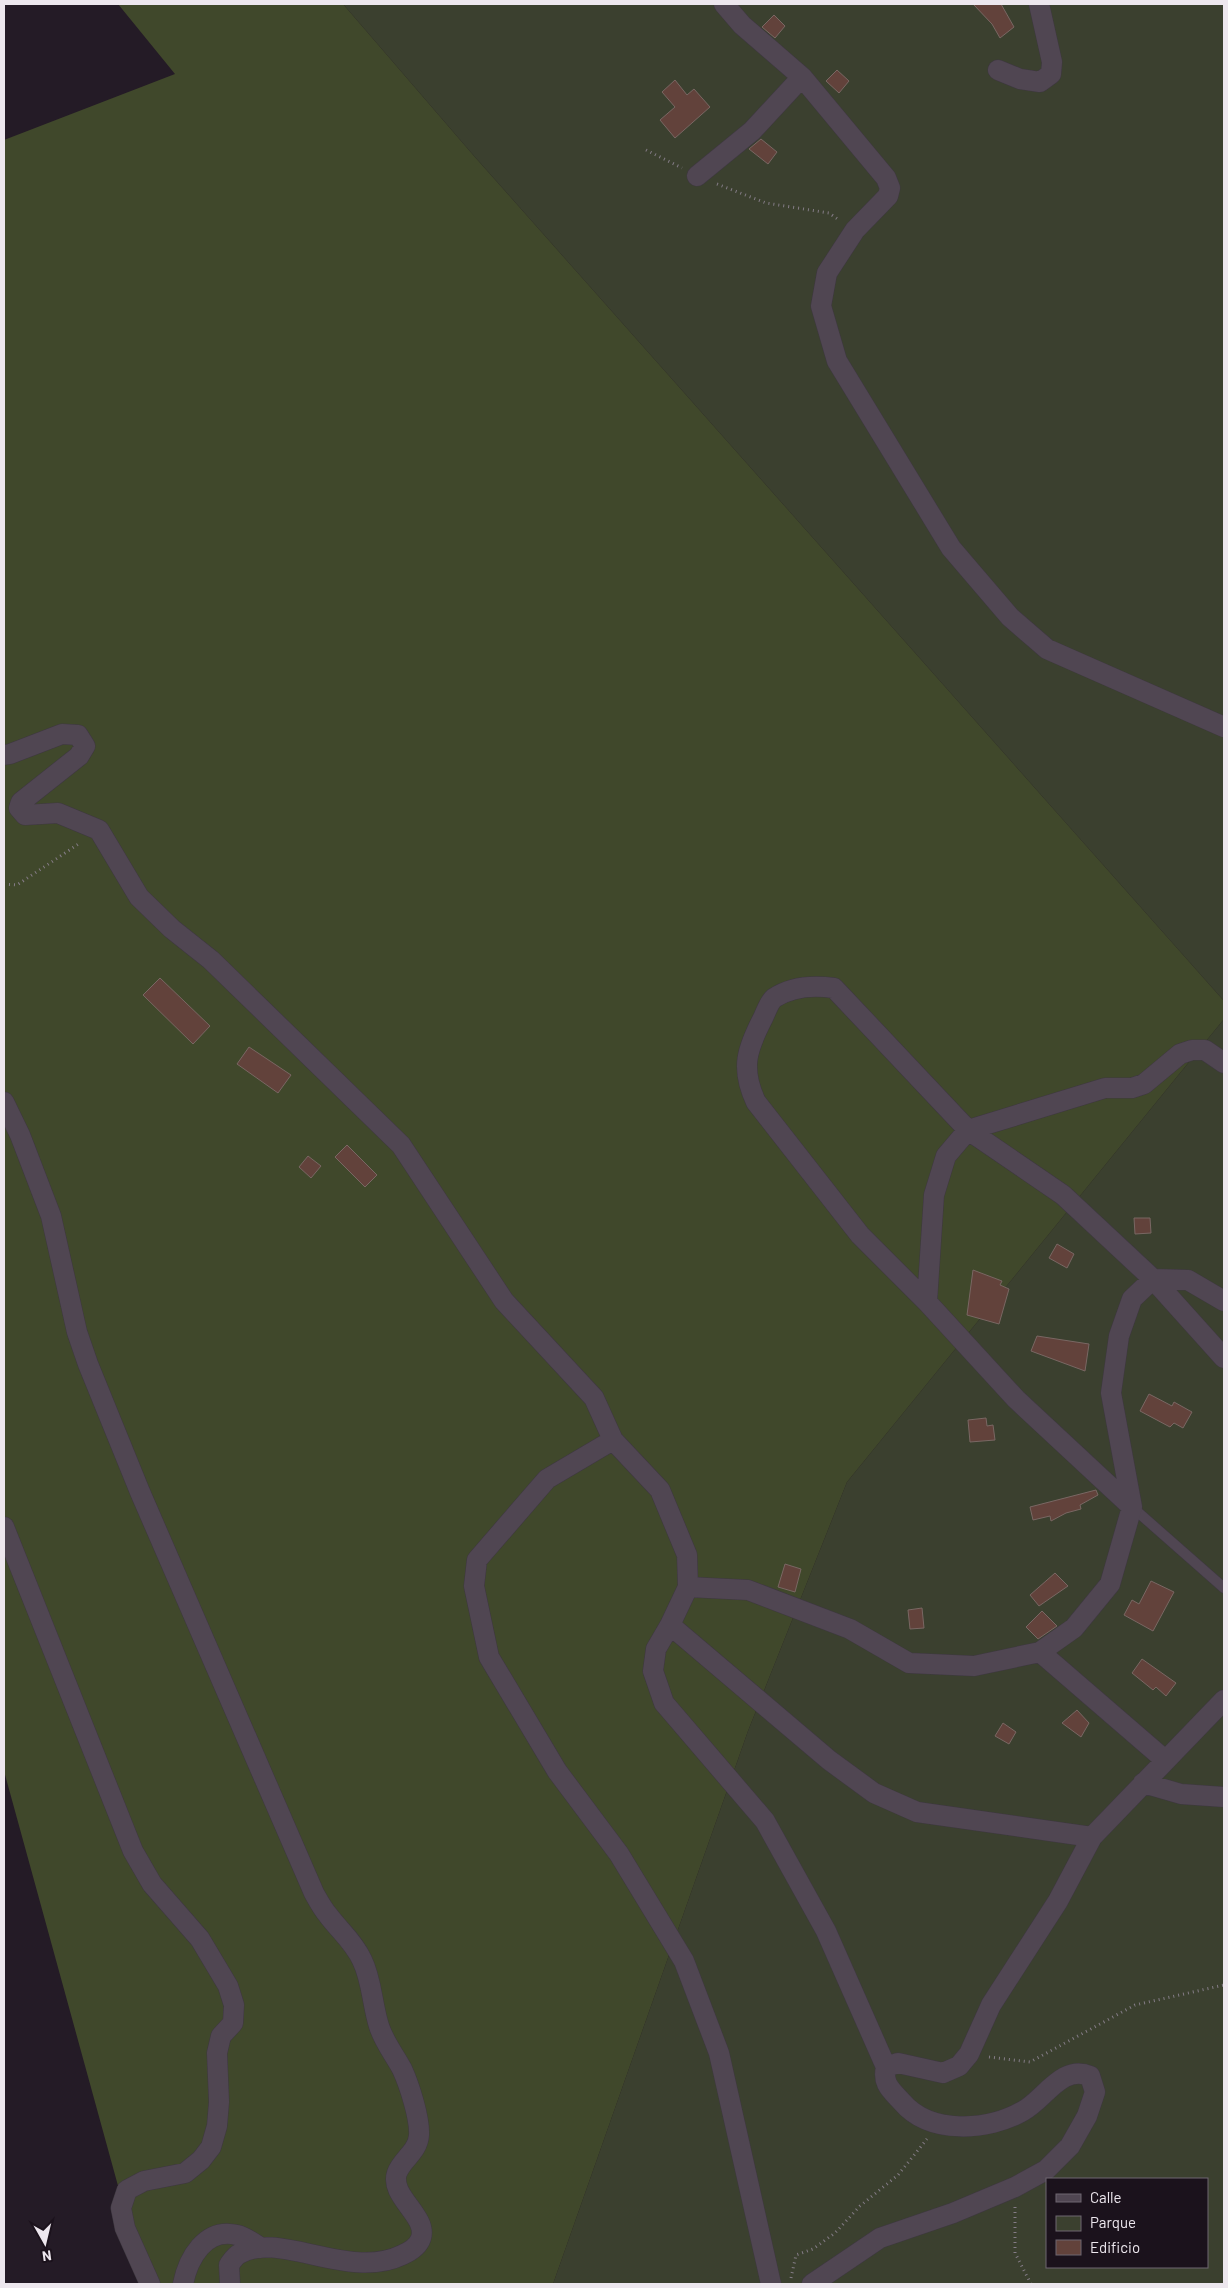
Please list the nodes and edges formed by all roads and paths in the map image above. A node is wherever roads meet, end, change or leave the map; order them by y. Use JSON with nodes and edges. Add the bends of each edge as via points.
{"nodes":[{"id":1,"x":724,"y":4,"type":"edge"},
{"id":2,"x":1039,"y":4,"type":"edge"},
{"id":3,"x":998,"y":70,"type":"dead end"},
{"id":4,"x":802,"y":77,"type":"junction"},
{"id":5,"x":646,"y":150,"type":"dead end"},
{"id":6,"x":697,"y":176,"type":"junction"},
{"id":7,"x":855,"y":230,"type":"junction"},
{"id":8,"x":1224,"y":727,"type":"edge"},
{"id":9,"x":4,"y":754,"type":"edge"},
{"id":10,"x":99,"y":830,"type":"junction"},
{"id":11,"x":4,"y":884,"type":"edge"},
{"id":12,"x":1224,"y":1062,"type":"edge"},
{"id":13,"x":4,"y":1102,"type":"edge"},
{"id":14,"x":968,"y":1130,"type":"junction"},
{"id":15,"x":1153,"y":1279,"type":"junction"},
{"id":16,"x":1224,"y":1301,"type":"edge"},
{"id":17,"x":926,"y":1302,"type":"junction"},
{"id":18,"x":1224,"y":1358,"type":"edge"},
{"id":19,"x":613,"y":1440,"type":"junction"},
{"id":20,"x":1132,"y":1507,"type":"junction"},
{"id":21,"x":4,"y":1527,"type":"edge"},
{"id":22,"x":688,"y":1587,"type":"junction"},
{"id":23,"x":1224,"y":1588,"type":"edge"},
{"id":24,"x":670,"y":1625,"type":"junction"},
{"id":25,"x":1040,"y":1652,"type":"junction"},
{"id":26,"x":1224,"y":1700,"type":"edge"},
{"id":27,"x":1165,"y":1760,"type":"junction"},
{"id":28,"x":1143,"y":1783,"type":"junction"},
{"id":29,"x":1224,"y":1797,"type":"edge"},
{"id":30,"x":1092,"y":1837,"type":"junction"},
{"id":31,"x":1224,"y":1985,"type":"edge"},
{"id":32,"x":969,"y":2054,"type":"junction"},
{"id":33,"x":886,"y":2066,"type":"junction"},
{"id":34,"x":938,"y":2124,"type":"junction"},
{"id":35,"x":1015,"y":2187,"type":"junction"},
{"id":36,"x":261,"y":2248,"type":"junction"},
{"id":37,"x":150,"y":2284,"type":"edge"},
{"id":38,"x":183,"y":2284,"type":"edge"},
{"id":39,"x":230,"y":2284,"type":"edge"},
{"id":40,"x":771,"y":2284,"type":"edge"},
{"id":41,"x":789,"y":2284,"type":"edge"},
{"id":42,"x":812,"y":2284,"type":"edge"},
{"id":43,"x":1031,"y":2284,"type":"edge"}],
"edges":[{"from":1,"to":4,"type":"street"},
{"from":2,"to":3,"type":"street","via":[[1052,62],[1051,74],[1040,82],[1020,79]]},
{"from":4,"to":6,"type":"street","via":[[752,131]]},
{"from":4,"to":7,"type":"street","via":[[886,178],[890,188],[888,196]]},
{"from":5,"to":6,"type":"path"},
{"from":6,"to":7,"type":"path","via":[[766,203],[829,214]]},
{"from":7,"to":8,"type":"street","via":[[827,273],[821,306],[837,361],[951,548],[1010,617],[1047,649]]},
{"from":9,"to":10,"type":"street","via":[[62,734],[78,735],[85,746],[79,756],[21,802],[19,808],[25,815],[58,813]]},
{"from":10,"to":11,"type":"path","via":[[17,886]]},
{"from":10,"to":19,"type":"street","via":[[139,897],[211,960],[401,1145],[504,1301],[594,1398]]},
{"from":12,"to":14,"type":"street","via":[[1205,1050],[1192,1050],[1180,1054],[1144,1084],[1132,1088],[1105,1088]]},
{"from":13,"to":36,"type":"street","via":[[51,1216],[77,1332],[88,1364],[314,1893],[362,1960],[379,2027],[402,2070],[417,2115],[419,2134],[416,2147],[398,2171],[395,2181],[420,2226],[421,2237],[416,2247],[392,2260],[372,2264]]},
{"from":14,"to":15,"type":"street","via":[[1063,1195]]},
{"from":14,"to":17,"type":"street","via":[[946,1156],[934,1195]]},
{"from":14,"to":17,"type":"street","via":[[834,988],[814,985],[797,988],[772,999],[751,1041],[745,1065],[756,1102],[860,1235]]},
{"from":15,"to":16,"type":"street","via":[[1188,1280]]},
{"from":15,"to":18,"type":"street"},
{"from":15,"to":20,"type":"street","via":[[1132,1299],[1119,1336],[1111,1393]]},
{"from":17,"to":20,"type":"street","via":[[1016,1399]]},
{"from":19,"to":22,"type":"street","via":[[660,1490],[687,1555]]},
{"from":19,"to":40,"type":"street","via":[[547,1479],[477,1560],[474,1586],[489,1657],[557,1771],[619,1854],[684,1961],[719,2053]]},
{"from":20,"to":23,"type":"lane"},
{"from":20,"to":25,"type":"street","via":[[1110,1584],[1074,1628]]},
{"from":21,"to":37,"type":"street","via":[[133,1851],[152,1884],[200,1939],[228,1986],[234,2005],[232,2023],[221,2036],[217,2052],[219,2102],[210,2147],[201,2160],[185,2173],[144,2181],[126,2190],[122,2208],[125,2228]]},
{"from":22,"to":24,"type":"street"},
{"from":22,"to":25,"type":"street","via":[[748,1590],[850,1629],[909,1663],[974,1666]]},
{"from":24,"to":30,"type":"street","via":[[829,1760],[874,1793],[917,1812]]},
{"from":24,"to":33,"type":"street","via":[[656,1649],[653,1671],[664,1703],[764,1821],[826,1931]]},
{"from":25,"to":27,"type":"street"},
{"from":26,"to":27,"type":"street"},
{"from":27,"to":28,"type":"street"},
{"from":28,"to":29,"type":"street","via":[[1182,1794]]},
{"from":28,"to":30,"type":"street"},
{"from":30,"to":32,"type":"street","via":[[1058,1901],[991,2005]]},
{"from":31,"to":32,"type":"path","via":[[1134,2005],[1030,2062]]},
{"from":32,"to":33,"type":"street","via":[[959,2066],[943,2072],[898,2062]]},
{"from":33,"to":34,"type":"street","via":[[884,2077],[910,2112]]},
{"from":34,"to":35,"type":"street","via":[[985,2125],[1023,2111],[1064,2077],[1080,2072],[1090,2076],[1095,2092],[1087,2116],[1070,2146],[1046,2170]]},
{"from":34,"to":41,"type":"path","via":[[898,2175],[860,2206],[835,2233],[813,2249],[796,2254]]},
{"from":35,"to":42,"type":"street","via":[[880,2238]]},
{"from":35,"to":43,"type":"path","via":[[1015,2253]]},
{"from":36,"to":38,"type":"street","via":[[238,2235],[226,2233],[215,2236],[193,2254]]},
{"from":36,"to":39,"type":"street","via":[[238,2254],[229,2265]]}]}
